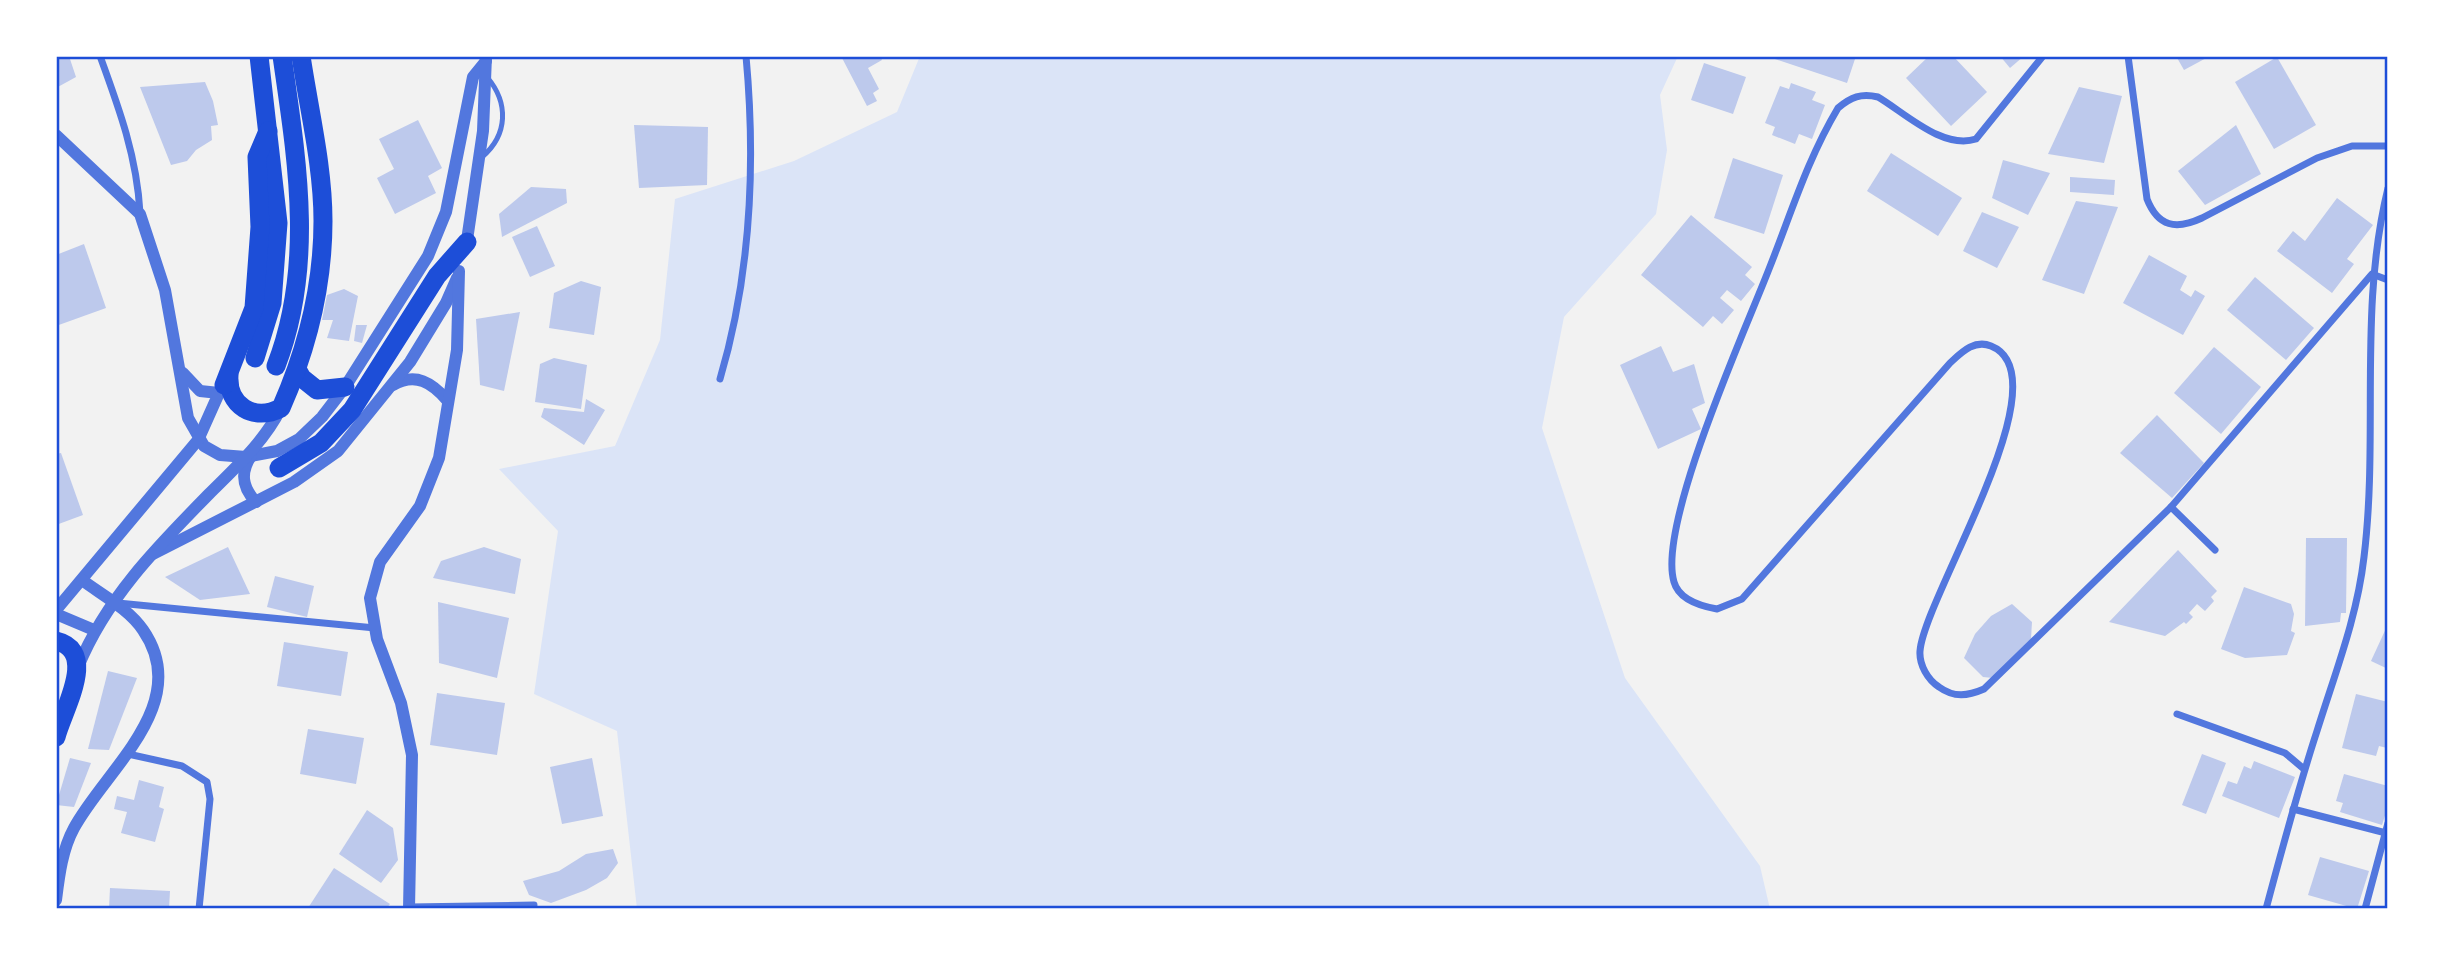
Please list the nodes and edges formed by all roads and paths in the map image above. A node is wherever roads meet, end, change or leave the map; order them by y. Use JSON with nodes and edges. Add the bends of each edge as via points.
{"nodes":[{"id":1,"x":100,"y":56,"type":"edge"},
{"id":2,"x":259,"y":56,"type":"edge"},
{"id":3,"x":282,"y":56,"type":"edge"},
{"id":4,"x":301,"y":56,"type":"edge"},
{"id":5,"x":746,"y":56,"type":"edge"},
{"id":6,"x":2043,"y":56,"type":"edge"},
{"id":7,"x":2127,"y":56,"type":"edge"},
{"id":8,"x":486,"y":59,"type":"edge"},
{"id":9,"x":486,"y":75,"type":"junction"},
{"id":10,"x":269,"y":130,"type":"junction"},
{"id":11,"x":56,"y":135,"type":"edge"},
{"id":12,"x":2388,"y":146,"type":"edge"},
{"id":13,"x":479,"y":159,"type":"junction"},
{"id":14,"x":2388,"y":188,"type":"edge"},
{"id":15,"x":141,"y":214,"type":"junction"},
{"id":16,"x":467,"y":242,"type":"junction"},
{"id":17,"x":459,"y":271,"type":"junction"},
{"id":18,"x":2372,"y":274,"type":"junction"},
{"id":19,"x":2388,"y":280,"type":"edge"},
{"id":20,"x":254,"y":358,"type":"dead end"},
{"id":21,"x":276,"y":366,"type":"dead end"},
{"id":22,"x":297,"y":369,"type":"junction"},
{"id":23,"x":181,"y":370,"type":"junction"},
{"id":24,"x":229,"y":375,"type":"junction"},
{"id":25,"x":720,"y":379,"type":"dead end"},
{"id":26,"x":345,"y":387,"type":"junction"},
{"id":27,"x":388,"y":389,"type":"junction"},
{"id":28,"x":219,"y":393,"type":"junction"},
{"id":29,"x":447,"y":400,"type":"junction"},
{"id":30,"x":281,"y":408,"type":"junction"},
{"id":31,"x":198,"y":440,"type":"junction"},
{"id":32,"x":249,"y":456,"type":"junction"},
{"id":33,"x":279,"y":468,"type":"dead end"},
{"id":34,"x":256,"y":502,"type":"junction"},
{"id":35,"x":2171,"y":508,"type":"junction"},
{"id":36,"x":2215,"y":550,"type":"dead end"},
{"id":37,"x":153,"y":554,"type":"junction"},
{"id":38,"x":82,"y":580,"type":"junction"},
{"id":39,"x":113,"y":603,"type":"junction"},
{"id":40,"x":56,"y":612,"type":"edge"},
{"id":41,"x":94,"y":630,"type":"junction"},
{"id":42,"x":376,"y":634,"type":"junction"},
{"id":43,"x":56,"y":641,"type":"edge"},
{"id":44,"x":78,"y":667,"type":"junction"},
{"id":45,"x":2177,"y":714,"type":"dead end"},
{"id":46,"x":56,"y":737,"type":"edge"},
{"id":47,"x":128,"y":754,"type":"junction"},
{"id":48,"x":2304,"y":769,"type":"junction"},
{"id":49,"x":2293,"y":809,"type":"junction"},
{"id":50,"x":2388,"y":823,"type":"edge"},
{"id":51,"x":2386,"y":833,"type":"junction"},
{"id":52,"x":56,"y":900,"type":"edge"},
{"id":53,"x":534,"y":905,"type":"dead end"},
{"id":54,"x":409,"y":908,"type":"edge"},
{"id":55,"x":199,"y":909,"type":"edge"},
{"id":56,"x":2266,"y":909,"type":"edge"},
{"id":57,"x":2365,"y":909,"type":"edge"}],
"edges":[{"from":1,"to":15,"type":"street","via":[[132,147]]},
{"from":2,"to":10,"type":"highway"},
{"from":3,"to":21,"type":"highway","via":[[301,207],[297,289]]},
{"from":4,"to":22,"type":"highway","via":[[323,220],[318,288]]},
{"from":5,"to":25,"type":"street","via":[[752,149],[749,220],[739,300]]},
{"from":6,"to":35,"type":"street","via":[[1976,139],[1967,142],[1941,135],[1867,94],[1838,108],[1800,183],[1713,407],[1677,518],[1670,561],[1674,582],[1678,591],[1702,606],[1717,609],[1742,599],[1950,363],[1977,344],[1994,347],[2006,357],[2013,375],[2013,395],[2000,453],[1921,644],[1920,662],[1935,685],[1961,696],[1984,689]]},
{"from":7,"to":12,"type":"street","via":[[2145,191],[2151,209],[2169,226],[2186,226],[2316,158],[2352,145]]},
{"from":8,"to":9,"type":"street"},
{"from":8,"to":26,"type":"street","via":[[473,78],[446,212],[428,256]]},
{"from":9,"to":13,"type":"street"},
{"from":9,"to":13,"type":"lane","via":[[504,112],[498,139]]},
{"from":10,"to":20,"type":"highway","via":[[278,198],[276,278]]},
{"from":10,"to":24,"type":"highway","via":[[257,157],[260,227],[254,309]]},
{"from":11,"to":15,"type":"street"},
{"from":13,"to":16,"type":"street"},
{"from":14,"to":18,"type":"street"},
{"from":15,"to":23,"type":"street","via":[[165,290]]},
{"from":16,"to":17,"type":"street"},
{"from":16,"to":33,"type":"highway","via":[[437,275],[352,410],[321,443]]},
{"from":17,"to":27,"type":"street","via":[[430,334]]},
{"from":17,"to":29,"type":"street","via":[[460,323]]},
{"from":18,"to":19,"type":"street"},
{"from":18,"to":35,"type":"street"},
{"from":18,"to":48,"type":"street","via":[[2371,416],[2360,591],[2340,667]]},
{"from":22,"to":26,"type":"highway","via":[[317,390]]},
{"from":22,"to":30,"type":"highway"},
{"from":23,"to":28,"type":"street","via":[[192,386]]},
{"from":23,"to":31,"type":"street","via":[[188,418]]},
{"from":24,"to":28,"type":"highway"},
{"from":24,"to":30,"type":"highway","via":[[233,398],[244,409],[258,414]]},
{"from":26,"to":32,"type":"street","via":[[299,439],[277,451]]},
{"from":27,"to":29,"type":"street","via":[[414,378],[432,385]]},
{"from":27,"to":34,"type":"street","via":[[325,462]]},
{"from":28,"to":31,"type":"street"},
{"from":29,"to":42,"type":"street","via":[[439,458],[430,485],[380,562],[372,583]]},
{"from":30,"to":32,"type":"street"},
{"from":31,"to":32,"type":"street","via":[[220,455]]},
{"from":31,"to":38,"type":"street"},
{"from":32,"to":34,"type":"street","via":[[244,485]]},
{"from":32,"to":37,"type":"street"},
{"from":34,"to":37,"type":"street"},
{"from":35,"to":36,"type":"street"},
{"from":37,"to":39,"type":"street"},
{"from":38,"to":39,"type":"street"},
{"from":38,"to":40,"type":"street"},
{"from":39,"to":41,"type":"street"},
{"from":39,"to":42,"type":"street"},
{"from":39,"to":47,"type":"street","via":[[144,631],[158,671],[151,712]]},
{"from":40,"to":41,"type":"street"},
{"from":41,"to":44,"type":"street"},
{"from":42,"to":54,"type":"street","via":[[407,724],[412,755]]},
{"from":43,"to":44,"type":"highway","via":[[76,654]]},
{"from":44,"to":46,"type":"highway"},
{"from":45,"to":48,"type":"street","via":[[2285,753]]},
{"from":47,"to":52,"type":"street","via":[[75,826]]},
{"from":47,"to":55,"type":"street","via":[[182,766],[206,782],[210,799]]},
{"from":48,"to":49,"type":"street"},
{"from":49,"to":51,"type":"street"},
{"from":49,"to":56,"type":"street"},
{"from":50,"to":51,"type":"street"},
{"from":51,"to":57,"type":"street"},
{"from":53,"to":54,"type":"street"}]}
